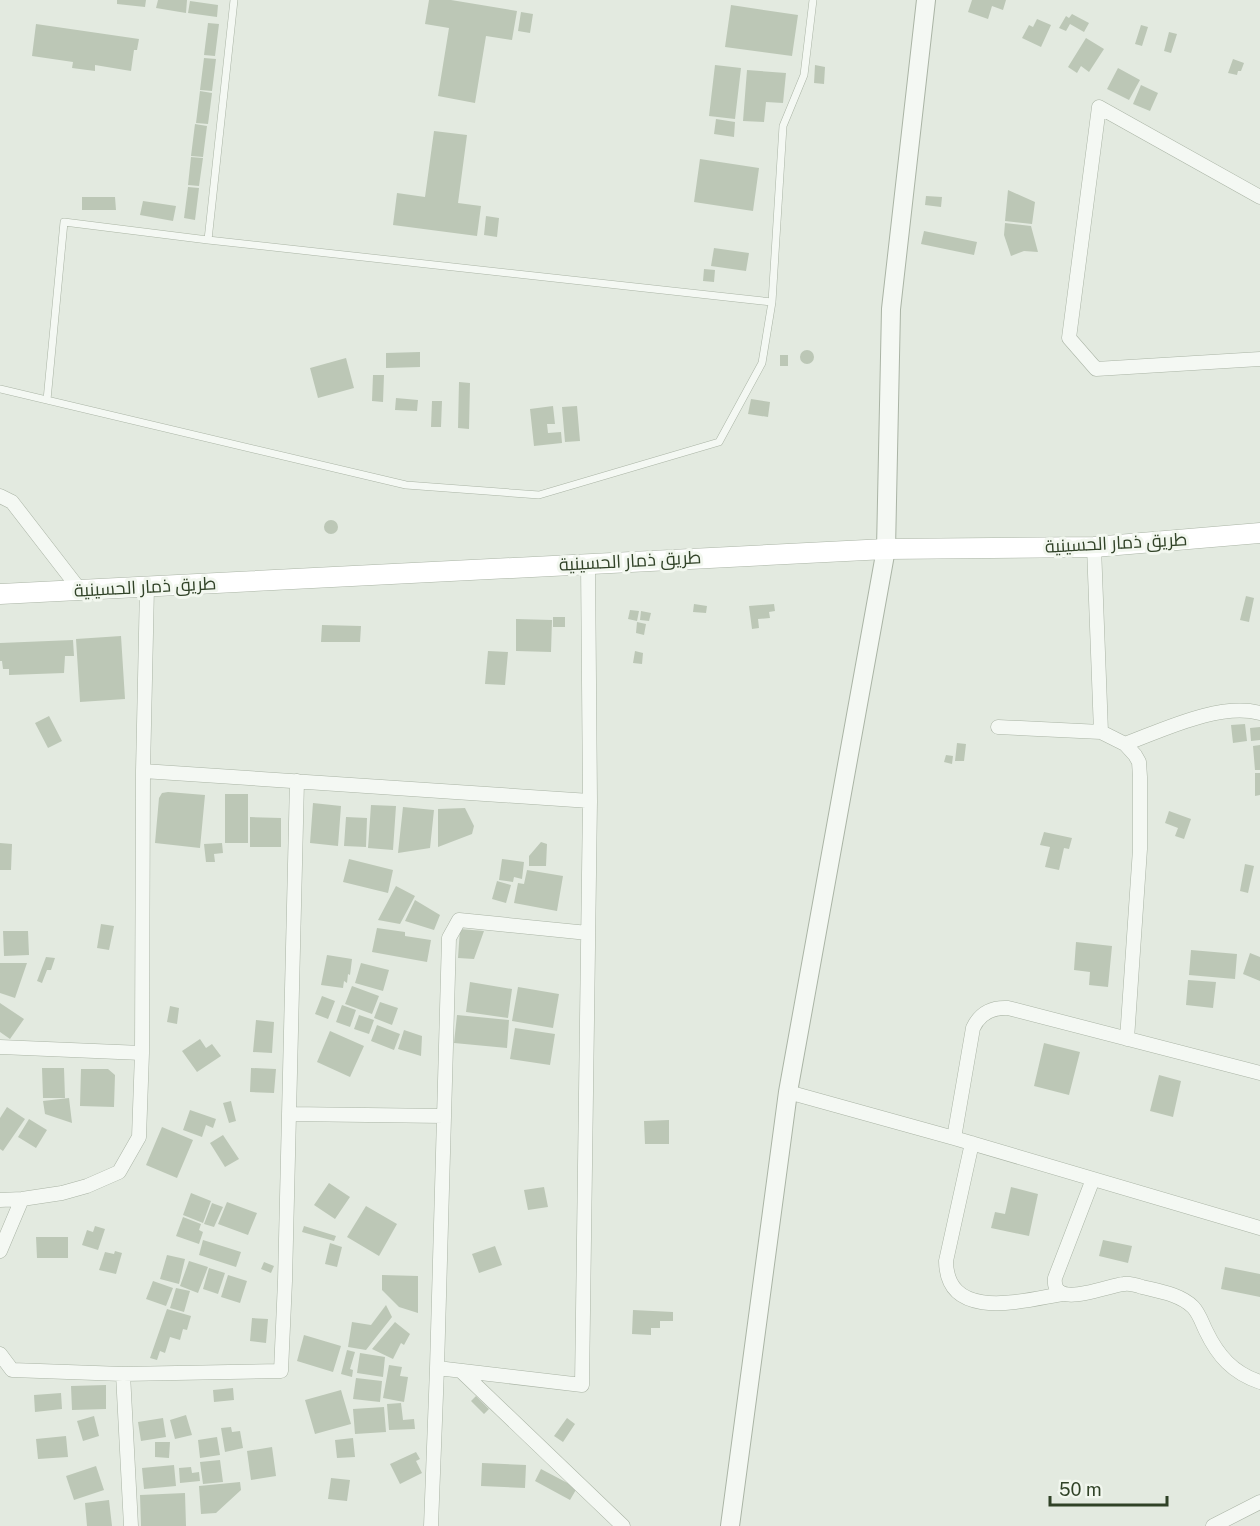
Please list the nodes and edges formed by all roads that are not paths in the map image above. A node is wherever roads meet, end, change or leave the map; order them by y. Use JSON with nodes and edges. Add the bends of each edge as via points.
{"nodes":[{"id":1,"x":234,"y":0,"type":"edge"},
{"id":2,"x":813,"y":0,"type":"edge"},
{"id":3,"x":926,"y":0,"type":"edge"},
{"id":4,"x":1260,"y":197,"type":"edge"},
{"id":5,"x":208,"y":240,"type":"junction"},
{"id":6,"x":772,"y":302,"type":"junction"},
{"id":7,"x":1260,"y":359,"type":"edge"},
{"id":8,"x":0,"y":389,"type":"edge"},
{"id":9,"x":48,"y":400,"type":"junction"},
{"id":10,"x":0,"y":496,"type":"edge"},
{"id":11,"x":1260,"y":533,"type":"edge"},
{"id":12,"x":1094,"y":547,"type":"junction"},
{"id":13,"x":886,"y":549,"type":"junction"},
{"id":14,"x":588,"y":564,"type":"junction"},
{"id":15,"x":147,"y":587,"type":"junction"},
{"id":16,"x":80,"y":590,"type":"junction"},
{"id":17,"x":0,"y":594,"type":"edge"},
{"id":18,"x":1260,"y":712,"type":"edge"},
{"id":19,"x":998,"y":727,"type":"dead end"},
{"id":20,"x":1101,"y":732,"type":"junction"},
{"id":21,"x":1125,"y":744,"type":"junction"},
{"id":22,"x":143,"y":771,"type":"junction"},
{"id":23,"x":297,"y":782,"type":"junction"},
{"id":24,"x":590,"y":801,"type":"junction"},
{"id":25,"x":588,"y":933,"type":"junction"},
{"id":26,"x":1127,"y":1039,"type":"junction"},
{"id":27,"x":0,"y":1047,"type":"edge"},
{"id":28,"x":142,"y":1053,"type":"junction"},
{"id":29,"x":1260,"y":1073,"type":"edge"},
{"id":30,"x":788,"y":1092,"type":"junction"},
{"id":31,"x":289,"y":1114,"type":"junction"},
{"id":32,"x":444,"y":1116,"type":"junction"},
{"id":33,"x":954,"y":1138,"type":"junction"},
{"id":34,"x":972,"y":1143,"type":"junction"},
{"id":35,"x":1093,"y":1179,"type":"junction"},
{"id":36,"x":22,"y":1199,"type":"junction"},
{"id":37,"x":0,"y":1200,"type":"edge"},
{"id":38,"x":1260,"y":1228,"type":"edge"},
{"id":39,"x":0,"y":1251,"type":"edge"},
{"id":40,"x":1062,"y":1294,"type":"junction"},
{"id":41,"x":0,"y":1354,"type":"edge"},
{"id":42,"x":437,"y":1368,"type":"junction"},
{"id":43,"x":461,"y":1371,"type":"junction"},
{"id":44,"x":123,"y":1374,"type":"junction"},
{"id":45,"x":1260,"y":1382,"type":"edge"},
{"id":46,"x":1260,"y":1502,"type":"edge"},
{"id":47,"x":131,"y":1526,"type":"edge"},
{"id":48,"x":431,"y":1526,"type":"edge"},
{"id":49,"x":623,"y":1526,"type":"edge"},
{"id":50,"x":730,"y":1526,"type":"edge"},
{"id":51,"x":1213,"y":1526,"type":"edge"}],
"edges":[{"from":1,"to":5,"type":"lane"},
{"from":2,"to":6,"type":"lane","via":[[804,75],[783,126]]},
{"from":3,"to":13,"type":"street","via":[[891,309]]},
{"from":4,"to":7,"type":"street","via":[[1099,107],[1069,338],[1096,369]]},
{"from":5,"to":6,"type":"lane"},
{"from":5,"to":9,"type":"lane","via":[[64,222]]},
{"from":6,"to":9,"type":"lane","via":[[762,363],[719,442],[539,495],[406,485]]},
{"from":8,"to":9,"type":"lane"},
{"from":10,"to":16,"type":"street","via":[[12,502]]},
{"from":11,"to":12,"type":"main road","name":"طريق ذمار الحسينية"},
{"from":12,"to":13,"type":"main road","name":"طريق ذمار الحسينية"},
{"from":12,"to":20,"type":"street"},
{"from":13,"to":14,"type":"main road","name":"طريق ذمار الحسينية"},
{"from":13,"to":30,"type":"street"},
{"from":14,"to":15,"type":"main road","name":"طريق ذمار الحسينية"},
{"from":14,"to":24,"type":"street"},
{"from":15,"to":16,"type":"main road","name":"طريق ذمار الحسينية"},
{"from":15,"to":22,"type":"street"},
{"from":16,"to":17,"type":"main road","name":"طريق ذمار الحسينية"},
{"from":18,"to":21,"type":"street","via":[[1211,713]]},
{"from":19,"to":20,"type":"street"},
{"from":20,"to":21,"type":"street"},
{"from":21,"to":26,"type":"street","via":[[1136,755],[1140,777],[1140,849]]},
{"from":22,"to":23,"type":"street"},
{"from":22,"to":28,"type":"street"},
{"from":23,"to":24,"type":"street"},
{"from":23,"to":31,"type":"street"},
{"from":24,"to":25,"type":"street"},
{"from":25,"to":32,"type":"street","via":[[459,920],[449,938]]},
{"from":25,"to":43,"type":"street","via":[[582,1385]]},
{"from":26,"to":29,"type":"street"},
{"from":26,"to":33,"type":"street","via":[[1008,1008],[987,1011],[973,1028]]},
{"from":27,"to":28,"type":"street"},
{"from":28,"to":36,"type":"street","via":[[139,1137],[119,1172],[87,1186]]},
{"from":30,"to":33,"type":"street"},
{"from":30,"to":50,"type":"street"},
{"from":31,"to":32,"type":"street"},
{"from":31,"to":44,"type":"street","via":[[280,1371]]},
{"from":32,"to":42,"type":"street"},
{"from":33,"to":34,"type":"street"},
{"from":34,"to":35,"type":"street"},
{"from":34,"to":40,"type":"street","via":[[946,1261],[952,1283],[964,1295],[987,1304]]},
{"from":35,"to":38,"type":"street"},
{"from":35,"to":40,"type":"street","via":[[1055,1278],[1055,1286]]},
{"from":36,"to":37,"type":"street"},
{"from":36,"to":39,"type":"street"},
{"from":40,"to":45,"type":"street","via":[[1125,1284],[1179,1298],[1195,1309],[1226,1364]]},
{"from":41,"to":44,"type":"street","via":[[12,1370]]},
{"from":42,"to":43,"type":"street"},
{"from":42,"to":48,"type":"street"},
{"from":43,"to":49,"type":"street"},
{"from":44,"to":47,"type":"street"},
{"from":46,"to":51,"type":"street"}]}
